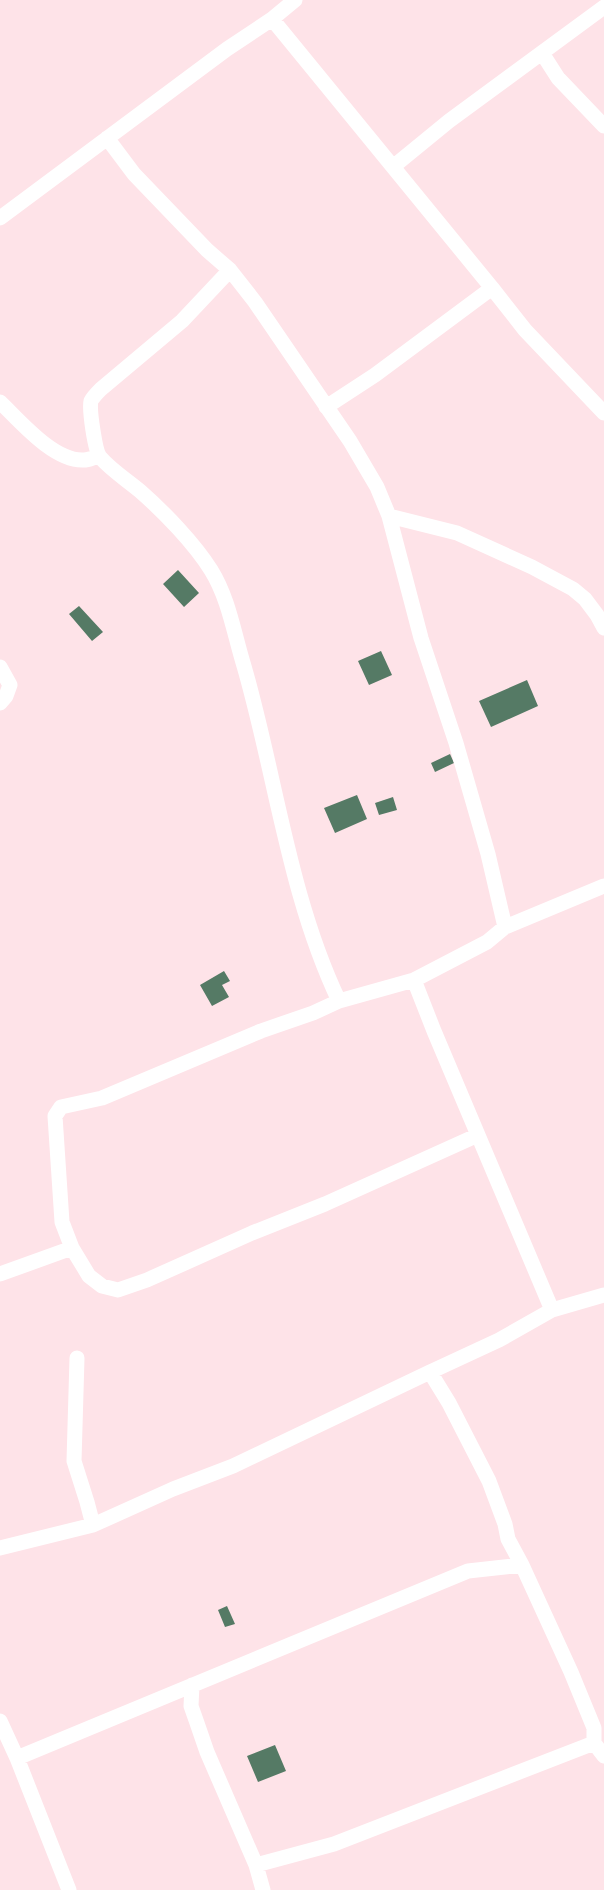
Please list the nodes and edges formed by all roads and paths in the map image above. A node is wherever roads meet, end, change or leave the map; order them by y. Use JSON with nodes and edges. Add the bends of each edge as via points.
{"nodes":[{"id":1,"x":295,"y":0,"type":"edge"},
{"id":2,"x":604,"y":7,"type":"edge"},
{"id":3,"x":272,"y":19,"type":"junction"},
{"id":4,"x":542,"y":53,"type":"junction"},
{"id":5,"x":604,"y":126,"type":"edge"},
{"id":6,"x":107,"y":138,"type":"junction"},
{"id":7,"x":394,"y":166,"type":"junction"},
{"id":8,"x":0,"y":218,"type":"edge"},
{"id":9,"x":230,"y":270,"type":"junction"},
{"id":10,"x":492,"y":288,"type":"junction"},
{"id":11,"x":0,"y":402,"type":"edge"},
{"id":12,"x":326,"y":407,"type":"junction"},
{"id":13,"x":604,"y":413,"type":"edge"},
{"id":14,"x":99,"y":456,"type":"junction"},
{"id":15,"x":389,"y":516,"type":"junction"},
{"id":16,"x":604,"y":628,"type":"edge"},
{"id":17,"x":0,"y":667,"type":"edge"},
{"id":18,"x":0,"y":704,"type":"edge"},
{"id":19,"x":604,"y":886,"type":"edge"},
{"id":20,"x":505,"y":927,"type":"junction"},
{"id":21,"x":414,"y":980,"type":"junction"},
{"id":22,"x":339,"y":1000,"type":"junction"},
{"id":23,"x":478,"y":1135,"type":"junction"},
{"id":24,"x":72,"y":1248,"type":"junction"},
{"id":25,"x":0,"y":1274,"type":"edge"},
{"id":26,"x":604,"y":1295,"type":"edge"},
{"id":27,"x":552,"y":1310,"type":"junction"},
{"id":28,"x":77,"y":1358,"type":"dead end"},
{"id":29,"x":430,"y":1372,"type":"junction"},
{"id":30,"x":93,"y":1525,"type":"junction"},
{"id":31,"x":0,"y":1548,"type":"edge"},
{"id":32,"x":522,"y":1565,"type":"junction"},
{"id":33,"x":192,"y":1684,"type":"junction"},
{"id":34,"x":174,"y":1694,"type":"junction"},
{"id":35,"x":191,"y":1706,"type":"junction"},
{"id":36,"x":0,"y":1721,"type":"edge"},
{"id":37,"x":594,"y":1743,"type":"junction"},
{"id":38,"x":604,"y":1756,"type":"edge"},
{"id":39,"x":17,"y":1758,"type":"junction"},
{"id":40,"x":256,"y":1865,"type":"junction"},
{"id":41,"x":69,"y":1890,"type":"edge"},
{"id":42,"x":263,"y":1890,"type":"edge"}],
"edges":[{"from":1,"to":3,"type":"street"},
{"from":2,"to":4,"type":"street"},
{"from":3,"to":6,"type":"street"},
{"from":3,"to":7,"type":"street"},
{"from":4,"to":5,"type":"street","via":[[558,78]]},
{"from":4,"to":7,"type":"street"},
{"from":6,"to":8,"type":"street"},
{"from":6,"to":9,"type":"street","via":[[134,174]]},
{"from":7,"to":10,"type":"street"},
{"from":9,"to":12,"type":"street"},
{"from":9,"to":14,"type":"street","via":[[182,321],[100,389],[92,401]]},
{"from":10,"to":12,"type":"street","via":[[375,375]]},
{"from":10,"to":13,"type":"street","via":[[525,330]]},
{"from":11,"to":14,"type":"street","via":[[36,436],[60,453],[73,460]]},
{"from":12,"to":15,"type":"street","via":[[350,441]]},
{"from":14,"to":22,"type":"street","via":[[177,527],[211,570],[230,611],[259,718],[299,893],[323,968]]},
{"from":15,"to":16,"type":"street","via":[[457,533],[540,571],[585,598]]},
{"from":15,"to":20,"type":"street","via":[[420,638],[456,743],[488,854]]},
{"from":17,"to":18,"type":"street","via":[[10,685]]},
{"from":19,"to":20,"type":"street"},
{"from":20,"to":21,"type":"street","via":[[487,942]]},
{"from":21,"to":22,"type":"street"},
{"from":21,"to":23,"type":"street"},
{"from":22,"to":24,"type":"street","via":[[102,1098],[57,1111],[62,1222]]},
{"from":23,"to":24,"type":"street","via":[[325,1204],[118,1290],[102,1286],[89,1276]]},
{"from":23,"to":27,"type":"street"},
{"from":24,"to":25,"type":"street"},
{"from":26,"to":27,"type":"street"},
{"from":27,"to":29,"type":"street","via":[[499,1340]]},
{"from":28,"to":30,"type":"street","via":[[74,1460]]},
{"from":29,"to":30,"type":"street","via":[[234,1466]]},
{"from":29,"to":32,"type":"street","via":[[489,1481],[508,1539]]},
{"from":30,"to":31,"type":"street"},
{"from":32,"to":33,"type":"street","via":[[468,1571]]},
{"from":32,"to":37,"type":"street","via":[[594,1728]]},
{"from":33,"to":34,"type":"street"},
{"from":33,"to":35,"type":"street"},
{"from":34,"to":35,"type":"street"},
{"from":34,"to":39,"type":"street"},
{"from":35,"to":40,"type":"street","via":[[206,1752]]},
{"from":36,"to":39,"type":"street"},
{"from":37,"to":38,"type":"street"},
{"from":37,"to":40,"type":"street","via":[[334,1844]]},
{"from":39,"to":41,"type":"street"},
{"from":40,"to":42,"type":"street"}]}
